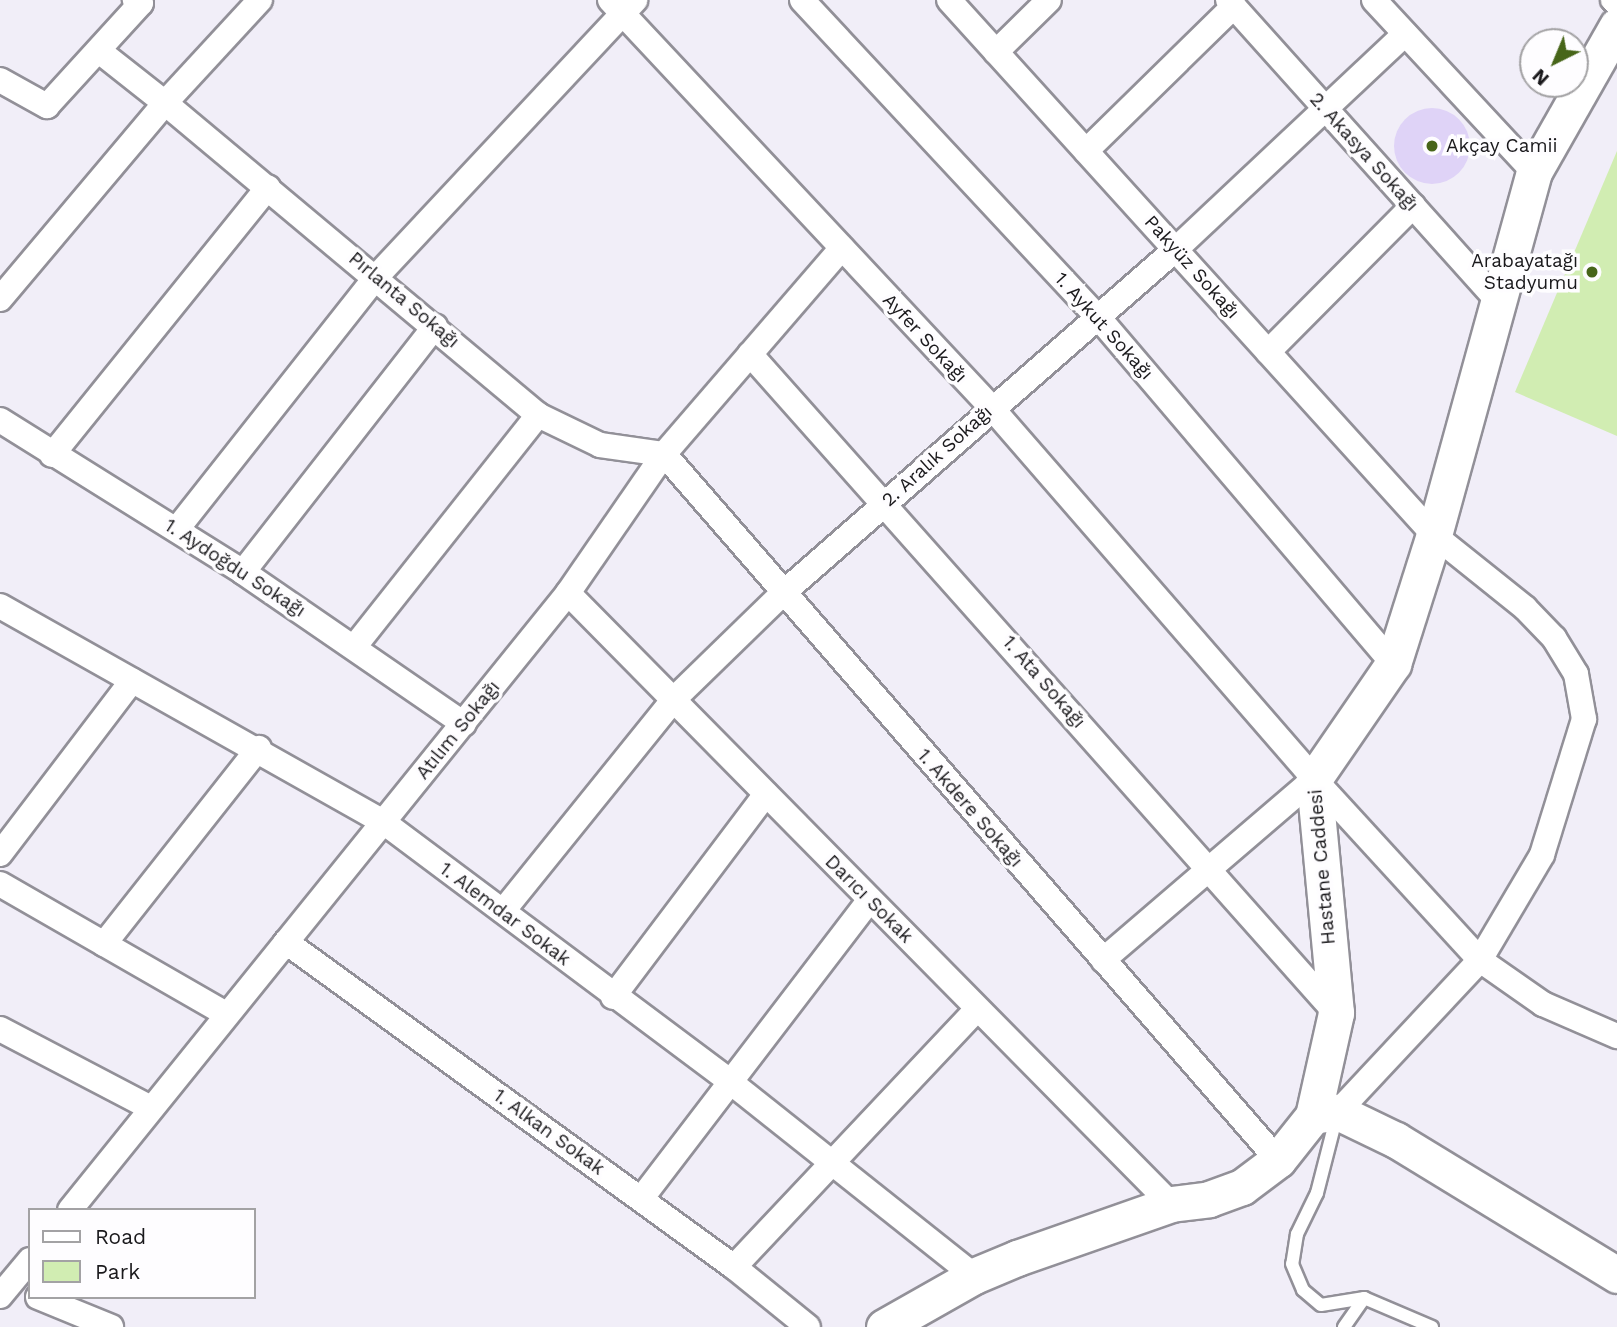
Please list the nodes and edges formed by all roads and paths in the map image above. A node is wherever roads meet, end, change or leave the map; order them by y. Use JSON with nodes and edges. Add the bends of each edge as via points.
{"nodes":[{"id":1,"x":260,"y":0,"type":"edge"},
{"id":2,"x":802,"y":0,"type":"edge"},
{"id":3,"x":950,"y":0,"type":"edge"},
{"id":4,"x":1049,"y":0,"type":"edge"},
{"id":5,"x":1374,"y":0,"type":"edge"},
{"id":6,"x":1613,"y":0,"type":"edge"},
{"id":7,"x":138,"y":1,"type":"edge"},
{"id":8,"x":1231,"y":3,"type":"edge"},
{"id":9,"x":622,"y":4,"type":"edge"},
{"id":10,"x":1617,"y":4,"type":"edge"},
{"id":11,"x":1617,"y":26,"type":"edge"},
{"id":12,"x":1405,"y":34,"type":"junction"},
{"id":13,"x":98,"y":50,"type":"junction"},
{"id":14,"x":996,"y":52,"type":"junction"},
{"id":15,"x":0,"y":80,"type":"edge"},
{"id":16,"x":165,"y":103,"type":"junction"},
{"id":17,"x":1326,"y":109,"type":"junction"},
{"id":18,"x":1086,"y":150,"type":"junction"},
{"id":19,"x":1534,"y":173,"type":"junction"},
{"id":20,"x":268,"y":187,"type":"junction"},
{"id":21,"x":1413,"y":206,"type":"junction"},
{"id":22,"x":842,"y":248,"type":"junction"},
{"id":23,"x":1176,"y":249,"type":"junction"},
{"id":24,"x":377,"y":276,"type":"junction"},
{"id":25,"x":0,"y":299,"type":"edge"},
{"id":26,"x":1500,"y":303,"type":"junction"},
{"id":27,"x":1098,"y":317,"type":"junction"},
{"id":28,"x":435,"y":326,"type":"junction"},
{"id":29,"x":1268,"y":352,"type":"junction"},
{"id":30,"x":750,"y":354,"type":"junction"},
{"id":31,"x":990,"y":407,"type":"junction"},
{"id":32,"x":538,"y":415,"type":"junction"},
{"id":33,"x":0,"y":420,"type":"edge"},
{"id":34,"x":664,"y":454,"type":"junction"},
{"id":35,"x":52,"y":455,"type":"junction"},
{"id":36,"x":885,"y":502,"type":"junction"},
{"id":37,"x":177,"y":529,"type":"junction"},
{"id":38,"x":1434,"y":535,"type":"junction"},
{"id":39,"x":243,"y":572,"type":"junction"},
{"id":40,"x":568,"y":593,"type":"junction"},
{"id":41,"x":782,"y":594,"type":"junction"},
{"id":42,"x":4,"y":616,"type":"edge"},
{"id":43,"x":355,"y":646,"type":"junction"},
{"id":44,"x":1393,"y":664,"type":"junction"},
{"id":45,"x":132,"y":681,"type":"junction"},
{"id":46,"x":673,"y":700,"type":"junction"},
{"id":47,"x":464,"y":724,"type":"junction"},
{"id":48,"x":259,"y":748,"type":"junction"},
{"id":49,"x":1314,"y":779,"type":"junction"},
{"id":50,"x":766,"y":794,"type":"junction"},
{"id":51,"x":382,"y":821,"type":"junction"},
{"id":52,"x":0,"y":854,"type":"edge"},
{"id":53,"x":1209,"y":869,"type":"junction"},
{"id":54,"x":0,"y":884,"type":"edge"},
{"id":55,"x":870,"y":899,"type":"junction"},
{"id":56,"x":503,"y":911,"type":"junction"},
{"id":57,"x":286,"y":942,"type":"junction"},
{"id":58,"x":103,"y":944,"type":"junction"},
{"id":59,"x":1103,"y":960,"type":"junction"},
{"id":60,"x":1480,"y":960,"type":"junction"},
{"id":61,"x":613,"y":997,"type":"junction"},
{"id":62,"x":977,"y":1009,"type":"junction"},
{"id":63,"x":1336,"y":1013,"type":"junction"},
{"id":64,"x":226,"y":1014,"type":"junction"},
{"id":65,"x":1,"y":1030,"type":"edge"},
{"id":66,"x":1617,"y":1036,"type":"edge"},
{"id":67,"x":733,"y":1084,"type":"junction"},
{"id":68,"x":151,"y":1108,"type":"junction"},
{"id":69,"x":1325,"y":1114,"type":"junction"},
{"id":70,"x":1278,"y":1160,"type":"junction"},
{"id":71,"x":835,"y":1164,"type":"junction"},
{"id":72,"x":641,"y":1199,"type":"junction"},
{"id":73,"x":1171,"y":1204,"type":"junction"},
{"id":74,"x":72,"y":1208,"type":"edge"},
{"id":75,"x":28,"y":1263,"type":"edge"},
{"id":76,"x":734,"y":1267,"type":"junction"},
{"id":77,"x":1617,"y":1275,"type":"edge"},
{"id":78,"x":974,"y":1276,"type":"junction"},
{"id":79,"x":10,"y":1289,"type":"edge"},
{"id":80,"x":1364,"y":1298,"type":"junction"},
{"id":81,"x":43,"y":1299,"type":"edge"},
{"id":82,"x":111,"y":1327,"type":"edge"},
{"id":83,"x":808,"y":1327,"type":"edge"},
{"id":84,"x":884,"y":1327,"type":"edge"},
{"id":85,"x":1344,"y":1327,"type":"edge"},
{"id":86,"x":1432,"y":1327,"type":"edge"}],
"edges":[{"from":1,"to":16,"type":"street"},
{"from":2,"to":27,"type":"street","name":"1. Aykut Sokağı"},
{"from":3,"to":14,"type":"street","name":"Pakyüz Sokağı"},
{"from":4,"to":14,"type":"street"},
{"from":5,"to":12,"type":"street"},
{"from":6,"to":10,"type":"street"},
{"from":7,"to":13,"type":"street"},
{"from":8,"to":17,"type":"street","name":"2. Akasya Sokağı"},
{"from":8,"to":18,"type":"street"},
{"from":9,"to":22,"type":"street","name":"Ayfer Sokağı"},
{"from":9,"to":24,"type":"street"},
{"from":11,"to":19,"type":"main road","name":"Hastane Caddesi"},
{"from":12,"to":17,"type":"street","name":"2. Aralık Sokağı"},
{"from":12,"to":19,"type":"street"},
{"from":13,"to":15,"type":"street","via":[[47,106]]},
{"from":13,"to":16,"type":"street","name":"Pırlanta Sokağı"},
{"from":14,"to":18,"type":"street","name":"Pakyüz Sokağı"},
{"from":16,"to":20,"type":"street","name":"Pırlanta Sokağı"},
{"from":16,"to":25,"type":"street"},
{"from":17,"to":21,"type":"street","name":"2. Akasya Sokağı"},
{"from":17,"to":23,"type":"street","name":"2. Aralık Sokağı"},
{"from":18,"to":23,"type":"street","name":"Pakyüz Sokağı"},
{"from":19,"to":26,"type":"main road","name":"Hastane Caddesi"},
{"from":20,"to":24,"type":"street","name":"Pırlanta Sokağı"},
{"from":20,"to":35,"type":"street"},
{"from":21,"to":26,"type":"street","name":"2. Akasya Sokağı"},
{"from":21,"to":29,"type":"street"},
{"from":22,"to":30,"type":"street","name":"Atılım Sokağı"},
{"from":22,"to":31,"type":"street","name":"Ayfer Sokağı"},
{"from":23,"to":27,"type":"street","name":"2. Aralık Sokağı"},
{"from":23,"to":29,"type":"street","name":"Pakyüz Sokağı"},
{"from":24,"to":28,"type":"street","name":"Pırlanta Sokağı"},
{"from":24,"to":37,"type":"street"},
{"from":26,"to":38,"type":"main road","name":"Hastane Caddesi"},
{"from":27,"to":31,"type":"street","name":"2. Aralık Sokağı"},
{"from":27,"to":44,"type":"street","name":"1. Aykut Sokağı"},
{"from":28,"to":32,"type":"street","name":"Pırlanta Sokağı"},
{"from":28,"to":39,"type":"street"},
{"from":29,"to":38,"type":"street","name":"Pakyüz Sokağı"},
{"from":30,"to":34,"type":"street","name":"Atılım Sokağı"},
{"from":30,"to":36,"type":"street","name":"1. Ata Sokağı"},
{"from":31,"to":36,"type":"street","name":"2. Aralık Sokağı"},
{"from":31,"to":49,"type":"street","name":"Ayfer Sokağı"},
{"from":32,"to":34,"type":"street","name":"Pırlanta Sokağı","via":[[600,446]]},
{"from":32,"to":43,"type":"street"},
{"from":33,"to":35,"type":"street","name":"1. Aydoğdu Sokağı"},
{"from":34,"to":40,"type":"street","name":"Atılım Sokağı"},
{"from":34,"to":41,"type":"street","name":"1. Akdere Sokağı"},
{"from":35,"to":37,"type":"street","name":"1. Aydoğdu Sokağı"},
{"from":36,"to":41,"type":"street","name":"2. Aralık Sokağı"},
{"from":36,"to":53,"type":"street","name":"1. Ata Sokağı"},
{"from":37,"to":39,"type":"street","name":"1. Aydoğdu Sokağı"},
{"from":38,"to":44,"type":"main road","name":"Hastane Caddesi"},
{"from":38,"to":60,"type":"street","name":"Pakyüz Sokağı","via":[[1525,608],[1554,638],[1576,674],[1584,719],[1542,855]]},
{"from":39,"to":43,"type":"street","name":"1. Aydoğdu Sokağı"},
{"from":40,"to":46,"type":"street","name":"Darıcı Sokak"},
{"from":40,"to":47,"type":"street","name":"Atılım Sokağı"},
{"from":41,"to":46,"type":"street","name":"2. Aralık Sokağı"},
{"from":41,"to":59,"type":"street","name":"1. Akdere Sokağı"},
{"from":42,"to":45,"type":"street","name":"1. Alemdar Sokak"},
{"from":43,"to":47,"type":"street","name":"1. Aydoğdu Sokağı"},
{"from":44,"to":49,"type":"main road","name":"Hastane Caddesi"},
{"from":45,"to":48,"type":"street","name":"1. Alemdar Sokak"},
{"from":45,"to":52,"type":"street"},
{"from":46,"to":50,"type":"street","name":"Darıcı Sokak"},
{"from":46,"to":56,"type":"street","name":"2. Aralık Sokağı"},
{"from":47,"to":51,"type":"street","name":"Atılım Sokağı"},
{"from":48,"to":51,"type":"street","name":"1. Alemdar Sokak"},
{"from":48,"to":58,"type":"street"},
{"from":49,"to":53,"type":"street"},
{"from":49,"to":60,"type":"street","name":"Ayfer Sokağı"},
{"from":49,"to":63,"type":"main road","name":"Hastane Caddesi"},
{"from":50,"to":55,"type":"street","name":"Darıcı Sokak"},
{"from":50,"to":61,"type":"street"},
{"from":51,"to":56,"type":"street","name":"1. Alemdar Sokak"},
{"from":51,"to":57,"type":"street","name":"Atılım Sokağı"},
{"from":53,"to":59,"type":"street"},
{"from":53,"to":63,"type":"street","name":"1. Ata Sokağı"},
{"from":54,"to":58,"type":"street"},
{"from":55,"to":62,"type":"street","name":"Darıcı Sokak"},
{"from":55,"to":67,"type":"street"},
{"from":56,"to":61,"type":"street","name":"1. Alemdar Sokak"},
{"from":57,"to":64,"type":"street","name":"Atılım Sokağı"},
{"from":57,"to":72,"type":"street","name":"1. Alkan Sokak"},
{"from":58,"to":64,"type":"street"},
{"from":59,"to":70,"type":"street","name":"1. Akdere Sokağı"},
{"from":60,"to":66,"type":"street","name":"Ayfer Sokağı","via":[[1543,1004]]},
{"from":60,"to":69,"type":"street","name":"Pakyüz Sokağı"},
{"from":61,"to":67,"type":"street","name":"1. Alemdar Sokak"},
{"from":62,"to":71,"type":"street"},
{"from":62,"to":73,"type":"street","name":"Darıcı Sokak"},
{"from":63,"to":69,"type":"main road","name":"Hastane Caddesi"},
{"from":64,"to":68,"type":"street","name":"Atılım Sokağı"},
{"from":65,"to":68,"type":"street"},
{"from":67,"to":71,"type":"street","name":"1. Alemdar Sokak"},
{"from":67,"to":72,"type":"street"},
{"from":68,"to":74,"type":"street","name":"Atılım Sokağı"},
{"from":69,"to":70,"type":"main road","name":"Hastane Caddesi"},
{"from":69,"to":77,"type":"main road","via":[[1396,1140]]},
{"from":69,"to":80,"type":"lane","via":[[1317,1193],[1297,1234],[1292,1264],[1303,1290],[1321,1305]]},
{"from":70,"to":73,"type":"main road","name":"Hastane Caddesi","via":[[1242,1187],[1209,1199]]},
{"from":71,"to":76,"type":"street"},
{"from":71,"to":78,"type":"street","name":"1. Alemdar Sokak"},
{"from":72,"to":76,"type":"street","name":"1. Alkan Sokak"},
{"from":73,"to":78,"type":"main road","name":"Hastane Caddesi"},
{"from":75,"to":79,"type":"street"},
{"from":76,"to":83,"type":"street","name":"1. Alkan Sokak"},
{"from":78,"to":84,"type":"main road","name":"Hastane Caddesi"},
{"from":80,"to":85,"type":"lane"},
{"from":80,"to":86,"type":"lane"},
{"from":81,"to":82,"type":"street"}]}
